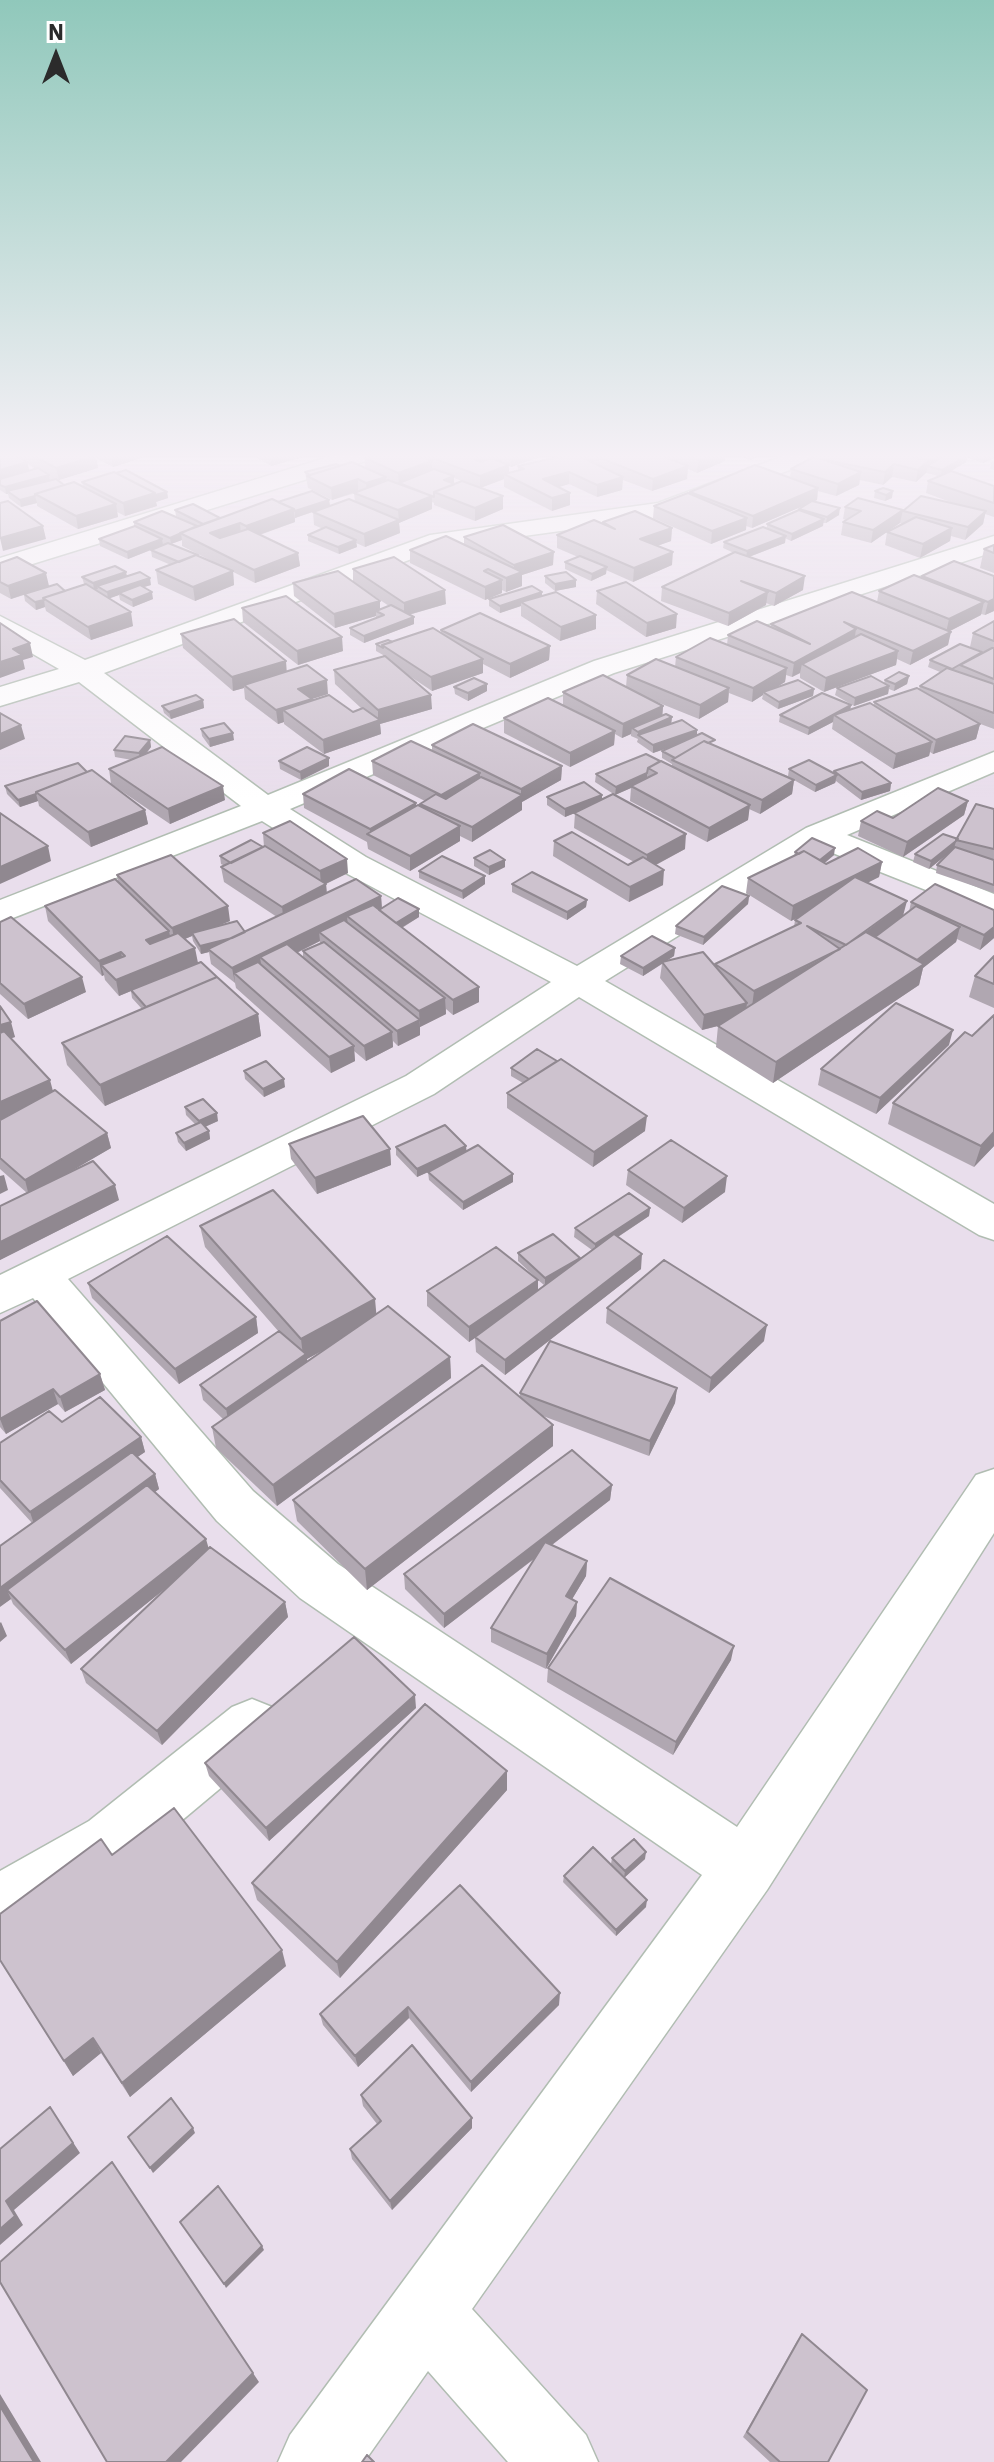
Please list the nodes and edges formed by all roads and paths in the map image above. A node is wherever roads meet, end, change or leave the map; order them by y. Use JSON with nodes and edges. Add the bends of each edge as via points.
{"nodes":[{"id":1,"x":358,"y":570,"type":"edge"},
{"id":2,"x":912,"y":570,"type":"edge"},
{"id":3,"x":0,"y":624,"type":"edge"},
{"id":4,"x":83,"y":671,"type":"junction"},
{"id":5,"x":0,"y":697,"type":"edge"},
{"id":6,"x":994,"y":761,"type":"edge"},
{"id":7,"x":265,"y":808,"type":"junction"},
{"id":8,"x":818,"y":835,"type":"junction"},
{"id":9,"x":994,"y":906,"type":"edge"},
{"id":10,"x":0,"y":912,"type":"edge"},
{"id":11,"x":578,"y":981,"type":"junction"},
{"id":12,"x":994,"y":1224,"type":"edge"},
{"id":13,"x":19,"y":1285,"type":"edge"},
{"id":14,"x":994,"y":1490,"type":"edge"},
{"id":15,"x":293,"y":1692,"type":"edge"},
{"id":16,"x":745,"y":1868,"type":"junction"},
{"id":17,"x":0,"y":1904,"type":"edge"},
{"id":18,"x":425,"y":2312,"type":"junction"},
{"id":19,"x":317,"y":2462,"type":"edge"},
{"id":20,"x":559,"y":2462,"type":"edge"}],
"edges":[{"from":1,"to":4,"type":"street"},
{"from":2,"to":7,"type":"street","via":[[604,667]]},
{"from":3,"to":4,"type":"street"},
{"from":4,"to":5,"type":"street"},
{"from":4,"to":7,"type":"street"},
{"from":6,"to":8,"type":"street"},
{"from":7,"to":10,"type":"street"},
{"from":7,"to":11,"type":"street","via":[[354,864]]},
{"from":8,"to":9,"type":"street"},
{"from":8,"to":11,"type":"street"},
{"from":11,"to":12,"type":"street"},
{"from":11,"to":13,"type":"street","via":[[420,1085]]},
{"from":13,"to":16,"type":"street","via":[[235,1506],[319,1581],[360,1637]]},
{"from":14,"to":16,"type":"street"},
{"from":15,"to":17,"type":"street","via":[[110,1842]]},
{"from":16,"to":18,"type":"street"},
{"from":18,"to":19,"type":"street"},
{"from":18,"to":20,"type":"street"}]}
